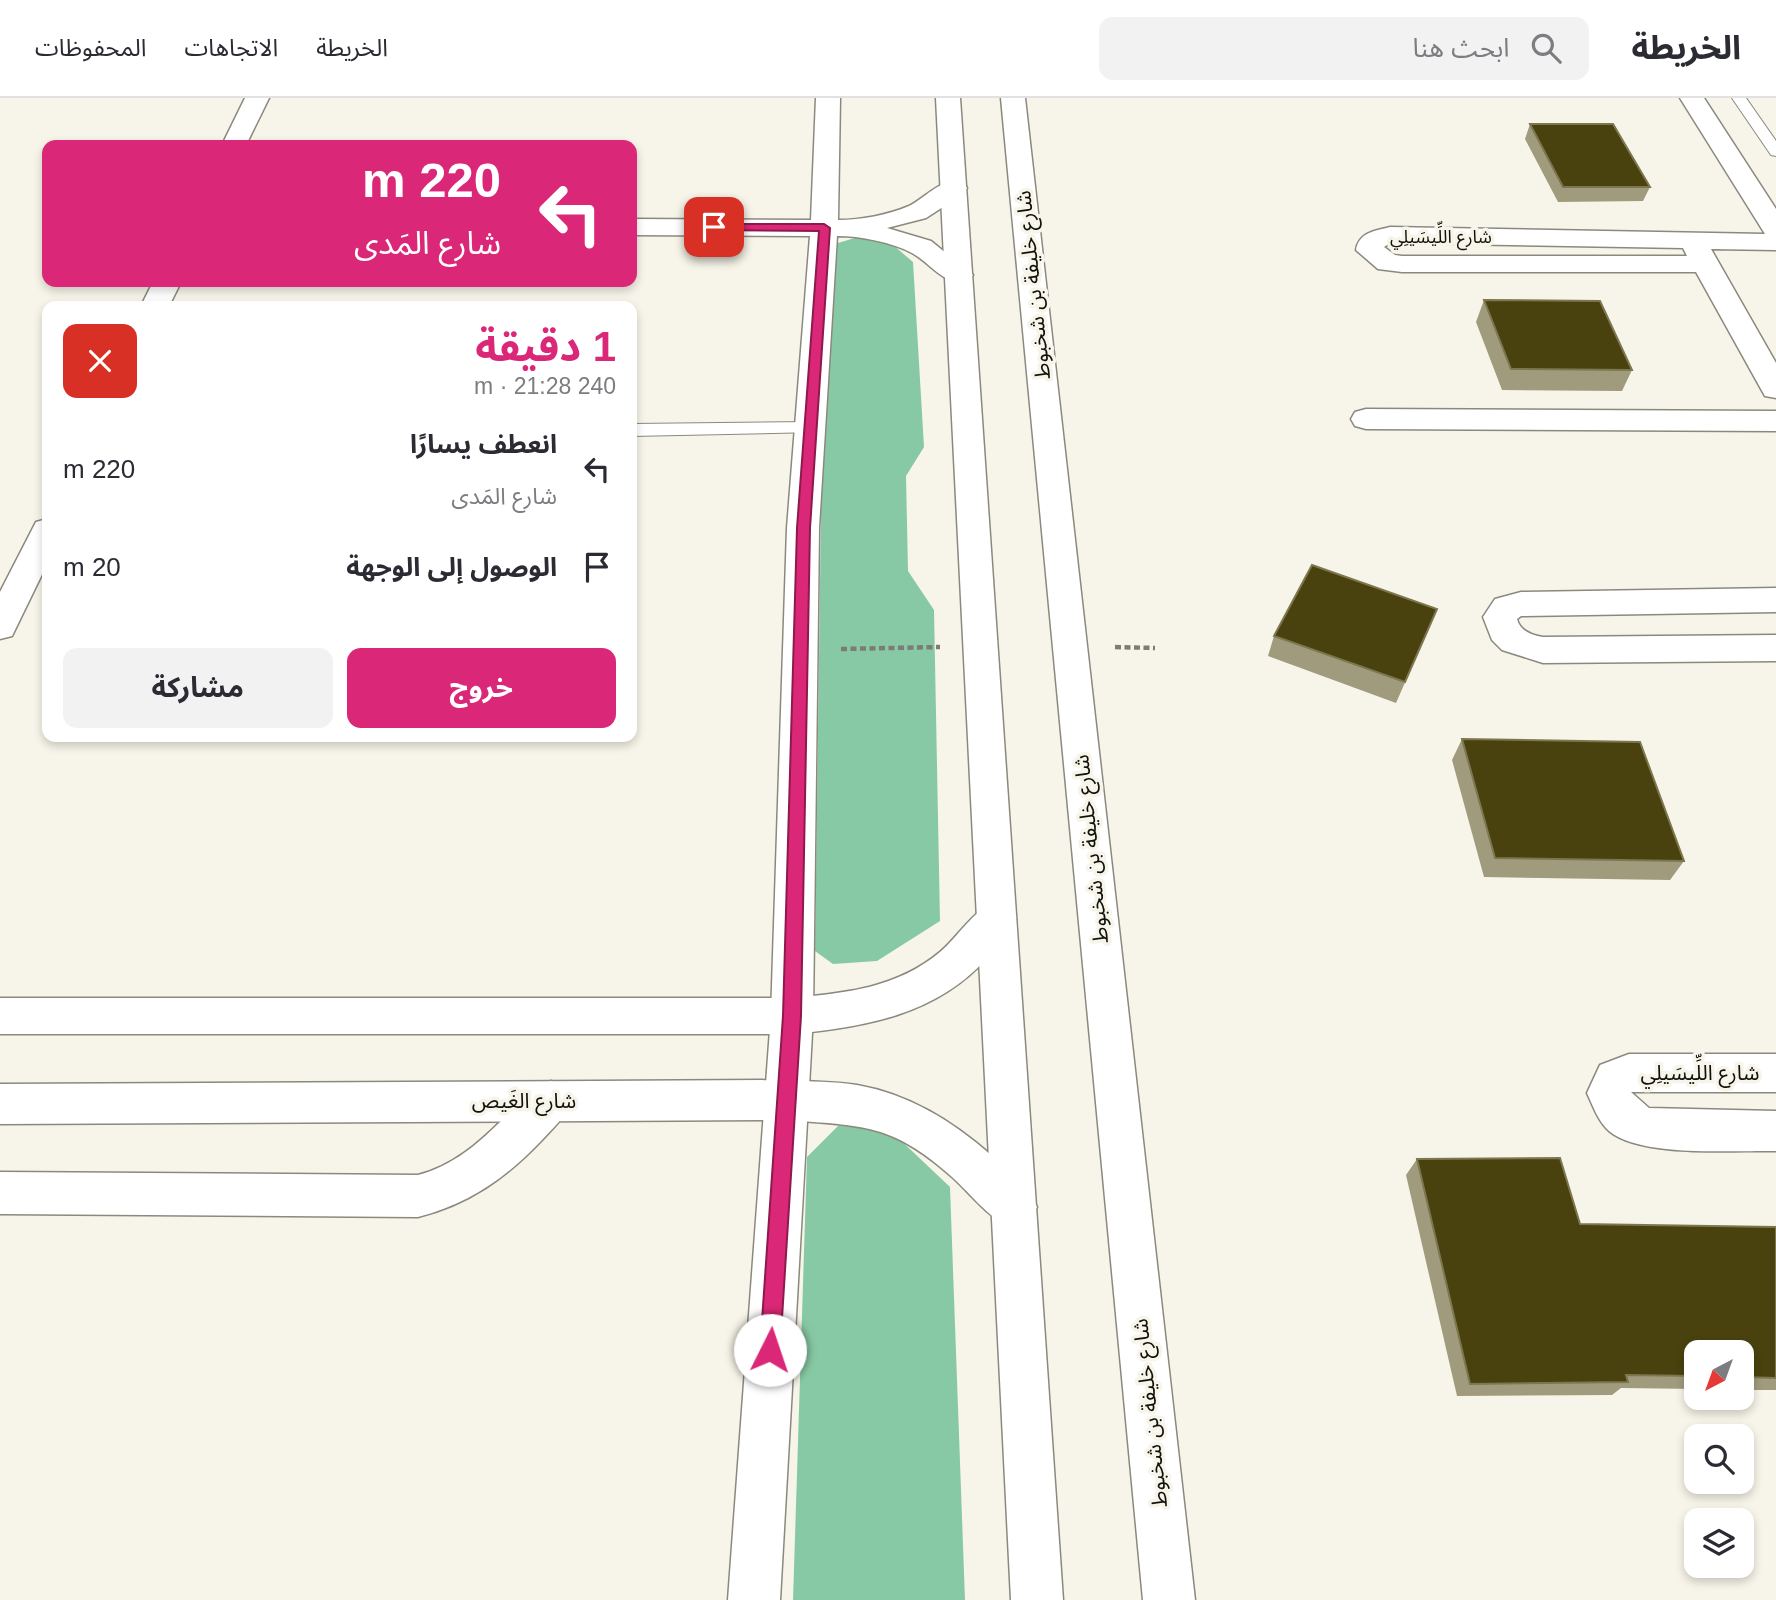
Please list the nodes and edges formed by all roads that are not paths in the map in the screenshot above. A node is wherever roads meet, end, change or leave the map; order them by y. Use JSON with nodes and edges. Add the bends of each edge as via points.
{"nodes":[{"id":1,"x":257,"y":98,"type":"edge"},
{"id":2,"x":828,"y":98,"type":"edge"},
{"id":3,"x":948,"y":98,"type":"edge"},
{"id":4,"x":1013,"y":98,"type":"edge"},
{"id":5,"x":1692,"y":98,"type":"edge"},
{"id":6,"x":1739,"y":98,"type":"edge"},
{"id":7,"x":236,"y":140,"type":"edge"},
{"id":8,"x":1776,"y":152,"type":"edge"},
{"id":9,"x":954,"y":188,"type":"junction"},
{"id":10,"x":1773,"y":220,"type":"edge"},
{"id":11,"x":637,"y":227,"type":"edge"},
{"id":12,"x":840,"y":228,"type":"junction"},
{"id":13,"x":1776,"y":242,"type":"edge"},
{"id":14,"x":1699,"y":252,"type":"junction"},
{"id":15,"x":959,"y":275,"type":"junction"},
{"id":16,"x":1776,"y":389,"type":"edge"},
{"id":17,"x":1366,"y":419,"type":"dead end"},
{"id":18,"x":1776,"y":421,"type":"edge"},
{"id":19,"x":811,"y":428,"type":"junction"},
{"id":20,"x":637,"y":430,"type":"edge"},
{"id":21,"x":42,"y":540,"type":"edge"},
{"id":22,"x":1776,"y":600,"type":"edge"},
{"id":23,"x":0,"y":627,"type":"edge"},
{"id":24,"x":1776,"y":648,"type":"edge"},
{"id":25,"x":996,"y":919,"type":"junction"},
{"id":26,"x":0,"y":1016,"type":"edge"},
{"id":27,"x":792,"y":1016,"type":"junction"},
{"id":28,"x":1776,"y":1073,"type":"edge"},
{"id":29,"x":787,"y":1100,"type":"junction"},
{"id":30,"x":551,"y":1101,"type":"junction"},
{"id":31,"x":0,"y":1104,"type":"edge"},
{"id":32,"x":1776,"y":1131,"type":"edge"},
{"id":33,"x":0,"y":1193,"type":"edge"},
{"id":34,"x":1014,"y":1207,"type":"junction"},
{"id":35,"x":754,"y":1600,"type":"edge"},
{"id":36,"x":1037,"y":1600,"type":"edge"},
{"id":37,"x":1170,"y":1600,"type":"edge"}],
"edges":[{"from":1,"to":7,"type":"street"},
{"from":2,"to":12,"type":"street"},
{"from":3,"to":9,"type":"street"},
{"from":4,"to":37,"type":"street","name":"شارع خليفة بن شخبوط"},
{"from":5,"to":10,"type":"street"},
{"from":6,"to":8,"type":"lane"},
{"from":9,"to":12,"type":"street","via":[[917,212]]},
{"from":9,"to":15,"type":"street"},
{"from":11,"to":12,"type":"street"},
{"from":12,"to":15,"type":"street","via":[[921,247]]},
{"from":12,"to":19,"type":"street"},
{"from":13,"to":14,"type":"street","name":"شارع اللِّيسَيلِي"},
{"from":14,"to":14,"type":"street","name":"شارع اللِّيسَيلِي","via":[[1402,264],[1388,262],[1370,250],[1378,237],[1390,235]]},
{"from":14,"to":16,"type":"street"},
{"from":15,"to":25,"type":"street"},
{"from":17,"to":18,"type":"street"},
{"from":19,"to":20,"type":"lane"},
{"from":19,"to":27,"type":"street","via":[[803,528]]},
{"from":21,"to":23,"type":"street"},
{"from":22,"to":24,"type":"street","via":[[1521,604],[1507,608],[1500,617],[1501,628],[1511,640],[1543,650]]},
{"from":25,"to":27,"type":"street","via":[[957,963],[915,992],[863,1009]]},
{"from":25,"to":34,"type":"street"},
{"from":26,"to":27,"type":"street"},
{"from":27,"to":29,"type":"street"},
{"from":28,"to":32,"type":"street","name":"شارع اللِّيسَيلِي","via":[[1629,1073],[1615,1079],[1609,1093],[1615,1108],[1630,1122],[1649,1128]]},
{"from":29,"to":30,"type":"street","name":"شارع الغَيص"},
{"from":29,"to":34,"type":"street","name":"شارع الغَيص","via":[[858,1105],[914,1124],[962,1157]]},
{"from":29,"to":35,"type":"street"},
{"from":30,"to":31,"type":"street","name":"شارع الغَيص"},
{"from":30,"to":33,"type":"street","via":[[470,1178],[438,1193]]},
{"from":34,"to":36,"type":"street"}]}
